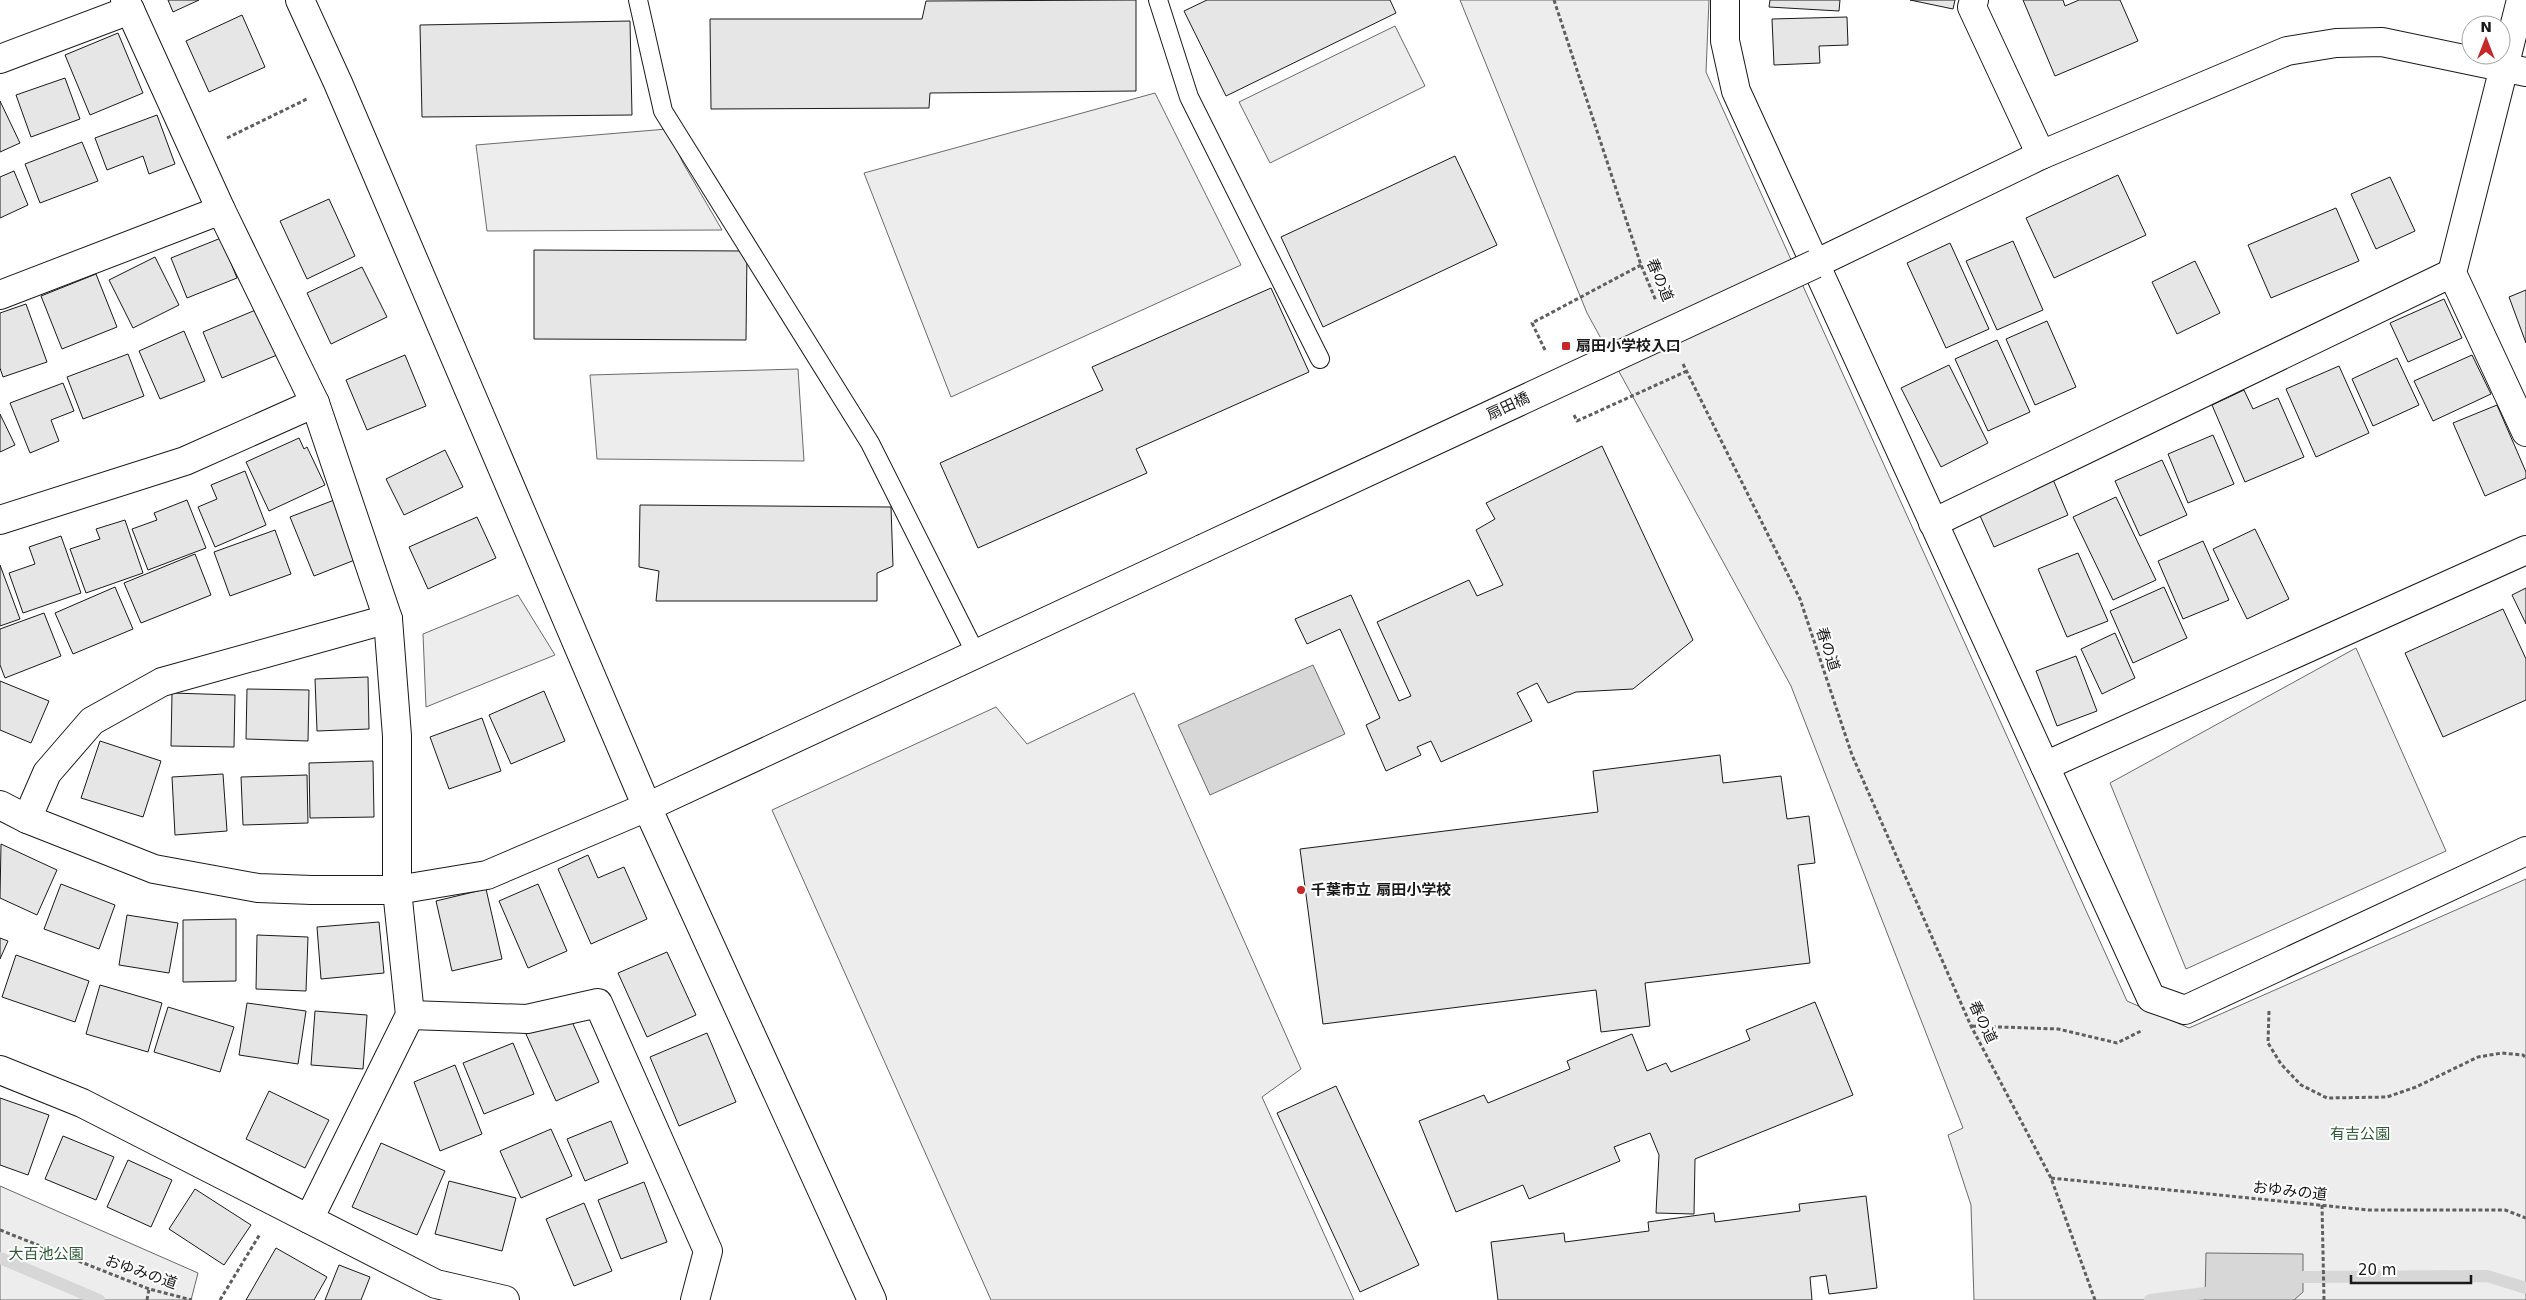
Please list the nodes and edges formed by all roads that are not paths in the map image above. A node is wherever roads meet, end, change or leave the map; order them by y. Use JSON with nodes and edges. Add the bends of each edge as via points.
{"nodes":[{"id":1,"x":300,"y":0,"type":"edge"},
{"id":2,"x":638,"y":0,"type":"edge"},
{"id":3,"x":1158,"y":0,"type":"edge"},
{"id":4,"x":1725,"y":0,"type":"edge"},
{"id":5,"x":1974,"y":0,"type":"edge"},
{"id":6,"x":2521,"y":0,"type":"edge"},
{"id":7,"x":128,"y":5,"type":"edge"},
{"id":8,"x":0,"y":60,"type":"edge"},
{"id":9,"x":2516,"y":70,"type":"edge"},
{"id":10,"x":2041,"y":155,"type":"junction"},
{"id":11,"x":221,"y":210,"type":"junction"},
{"id":12,"x":1815,"y":264,"type":"junction"},
{"id":13,"x":2452,"y":273,"type":"junction"},
{"id":14,"x":0,"y":295,"type":"edge"},
{"id":15,"x":1320,"y":359,"type":"dead end"},
{"id":16,"x":316,"y":403,"type":"junction"},
{"id":17,"x":2523,"y":419,"type":"edge"},
{"id":18,"x":0,"y":520,"type":"edge"},
{"id":19,"x":1933,"y":523,"type":"junction"},
{"id":20,"x":2526,"y":550,"type":"edge"},
{"id":21,"x":388,"y":619,"type":"junction"},
{"id":22,"x":976,"y":654,"type":"junction"},
{"id":23,"x":2045,"y":766,"type":"junction"},
{"id":24,"x":0,"y":805,"type":"edge"},
{"id":25,"x":647,"y":807,"type":"junction"},
{"id":26,"x":27,"y":819,"type":"junction"},
{"id":27,"x":2526,"y":851,"type":"edge"},
{"id":28,"x":397,"y":890,"type":"junction"},
{"id":29,"x":410,"y":1015,"type":"junction"},
{"id":30,"x":0,"y":1070,"type":"edge"},
{"id":31,"x":309,"y":1219,"type":"junction"},
{"id":32,"x":505,"y":1300,"type":"edge"},
{"id":33,"x":695,"y":1300,"type":"edge"},
{"id":34,"x":872,"y":1300,"type":"edge"}],
"edges":[{"from":1,"to":25,"type":"street"},
{"from":2,"to":22,"type":"lane","via":[[663,111],[870,443]]},
{"from":3,"to":15,"type":"lane","via":[[1189,97]]},
{"from":4,"to":12,"type":"street","via":[[1725,41],[1736,91]]},
{"from":5,"to":10,"type":"street","via":[[1972,7]]},
{"from":6,"to":9,"type":"street"},
{"from":7,"to":8,"type":"street"},
{"from":7,"to":11,"type":"street"},
{"from":9,"to":10,"type":"street","name":"扇田橋","via":[[2382,42],[2336,43],[2287,51]]},
{"from":9,"to":13,"type":"street"},
{"from":10,"to":12,"type":"street","name":"扇田橋"},
{"from":11,"to":14,"type":"street"},
{"from":11,"to":16,"type":"street"},
{"from":12,"to":19,"type":"street"},
{"from":12,"to":22,"type":"street","name":"扇田橋","bridge":true},
{"from":13,"to":17,"type":"street"},
{"from":13,"to":19,"type":"street"},
{"from":16,"to":18,"type":"street","via":[[185,461]]},
{"from":16,"to":21,"type":"street"},
{"from":19,"to":23,"type":"street"},
{"from":20,"to":23,"type":"street"},
{"from":21,"to":26,"type":"street","via":[[162,682],[100,716],[92,721],[48,773]]},
{"from":21,"to":28,"type":"street","via":[[397,736]]},
{"from":22,"to":25,"type":"street","name":"扇田橋"},
{"from":23,"to":27,"type":"street","via":[[2151,998],[2185,1010]]},
{"from":24,"to":26,"type":"street","name":"扇田橋"},
{"from":25,"to":28,"type":"street","name":"扇田橋","via":[[486,875]]},
{"from":25,"to":34,"type":"street"},
{"from":26,"to":28,"type":"street","name":"扇田橋","via":[[154,869],[258,888]]},
{"from":28,"to":29,"type":"street"},
{"from":29,"to":31,"type":"street"},
{"from":29,"to":33,"type":"street","via":[[527,1019],[598,1003],[708,1251]]},
{"from":30,"to":31,"type":"street","via":[[82,1103]]},
{"from":31,"to":32,"type":"street","via":[[436,1284]]}]}
